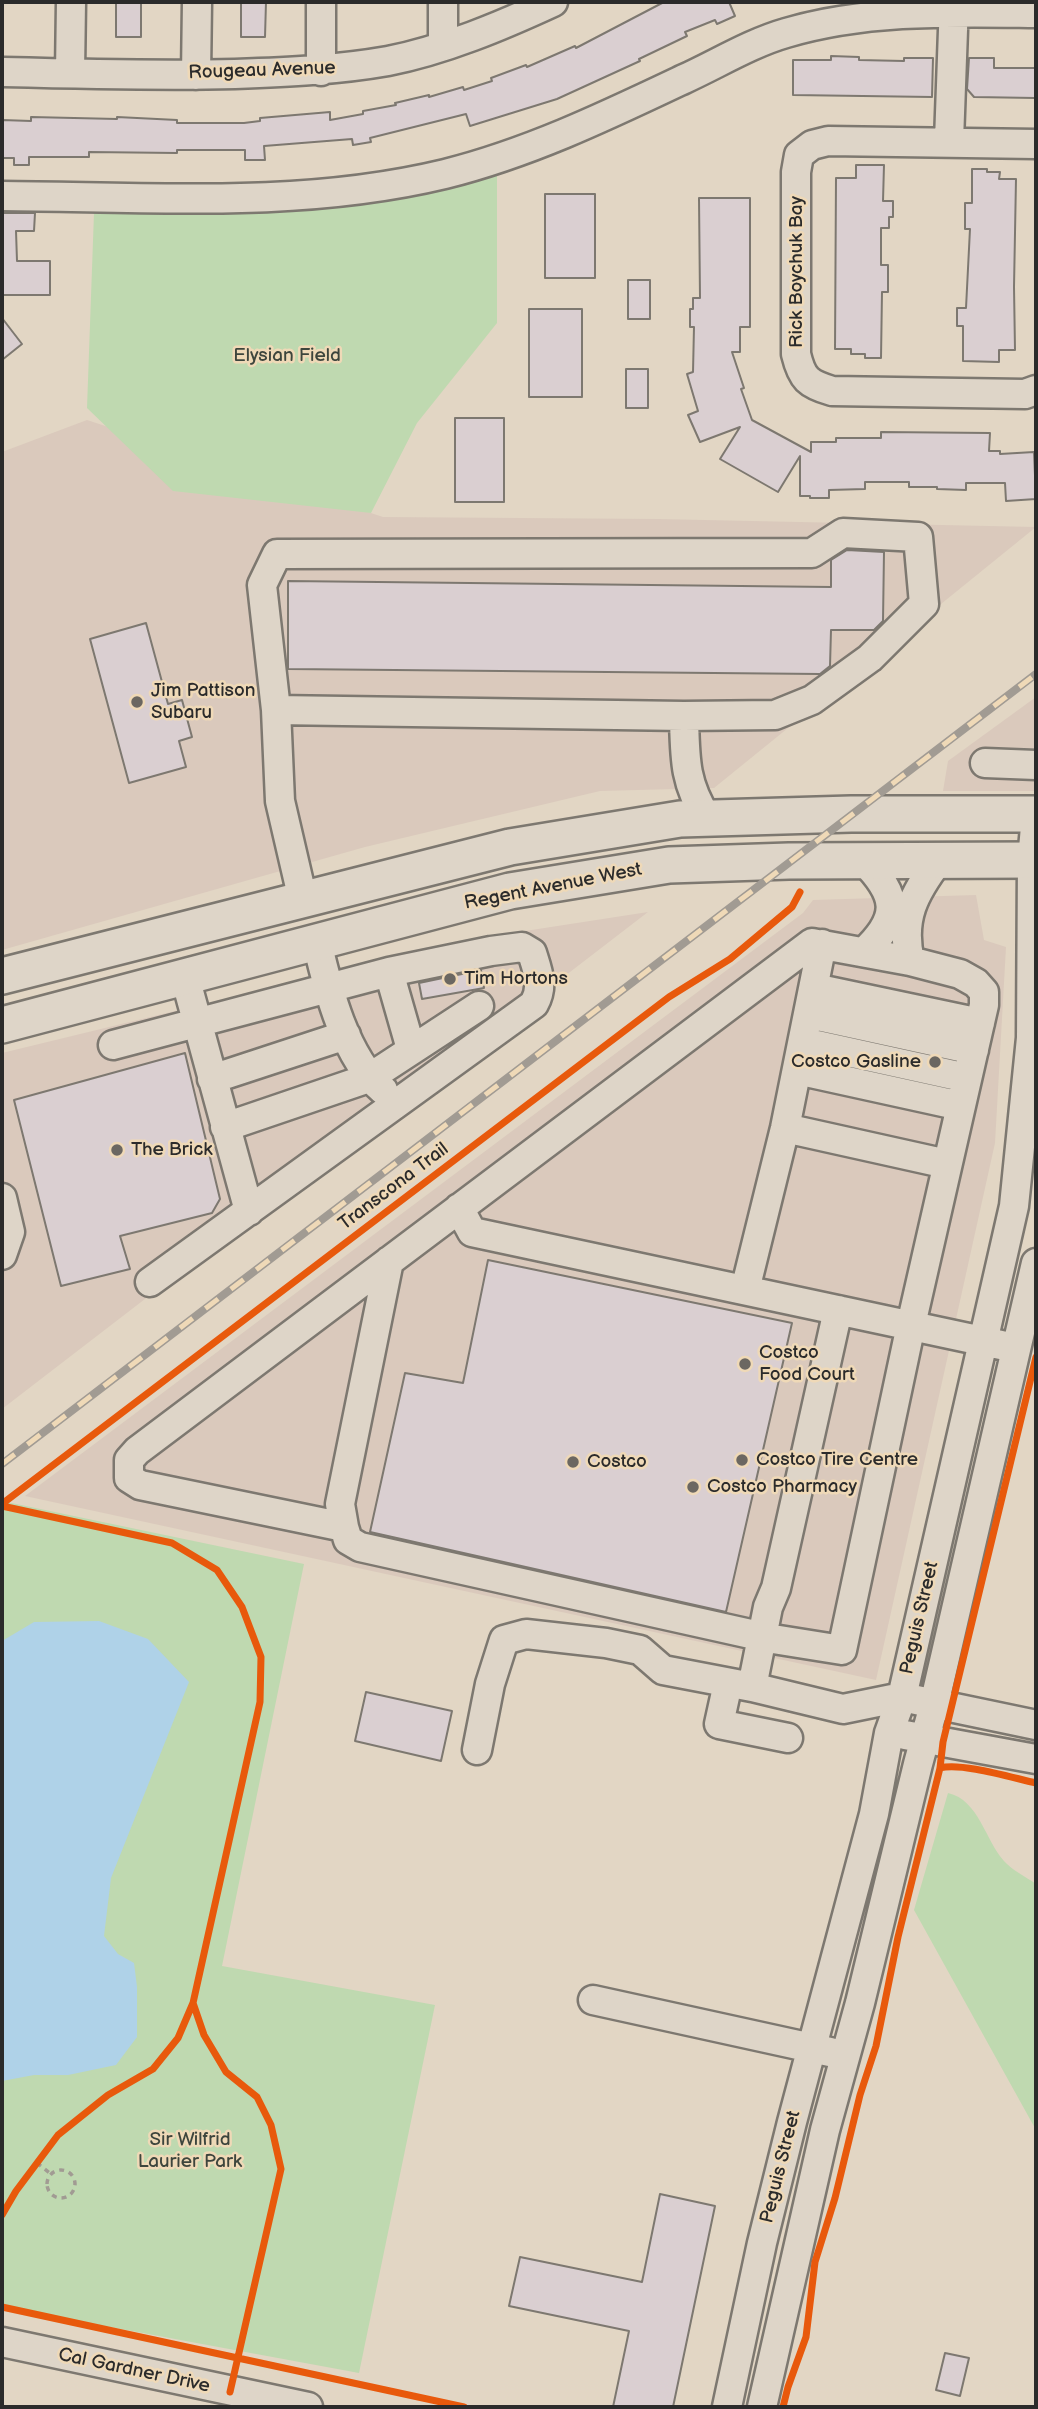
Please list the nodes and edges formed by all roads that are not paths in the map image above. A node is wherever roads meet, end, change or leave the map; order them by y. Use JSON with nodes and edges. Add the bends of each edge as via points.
{"nodes":[{"id":1,"x":71,"y":2,"type":"edge"},
{"id":2,"x":197,"y":2,"type":"edge"},
{"id":3,"x":321,"y":2,"type":"edge"},
{"id":4,"x":443,"y":2,"type":"edge"},
{"id":5,"x":553,"y":2,"type":"edge"},
{"id":6,"x":954,"y":7,"type":"edge"},
{"id":7,"x":1036,"y":13,"type":"edge"},
{"id":8,"x":443,"y":46,"type":"junction"},
{"id":9,"x":321,"y":71,"type":"junction"},
{"id":10,"x":2,"y":72,"type":"edge"},
{"id":11,"x":71,"y":74,"type":"junction"},
{"id":12,"x":196,"y":75,"type":"junction"},
{"id":13,"x":949,"y":141,"type":"junction"},
{"id":14,"x":1036,"y":144,"type":"edge"},
{"id":15,"x":2,"y":196,"type":"edge"},
{"id":16,"x":1036,"y":390,"type":"edge"},
{"id":17,"x":276,"y":710,"type":"junction"},
{"id":18,"x":684,"y":716,"type":"junction"},
{"id":19,"x":985,"y":764,"type":"dead end"},
{"id":20,"x":1036,"y":765,"type":"edge"},
{"id":21,"x":1036,"y":815,"type":"edge"},
{"id":22,"x":708,"y":818,"type":"junction"},
{"id":23,"x":939,"y":860,"type":"junction"},
{"id":24,"x":1034,"y":860,"type":"edge"},
{"id":25,"x":864,"y":861,"type":"junction"},
{"id":26,"x":303,"y":900,"type":"junction"},
{"id":27,"x":317,"y":942,"type":"junction"},
{"id":28,"x":822,"y":944,"type":"junction"},
{"id":29,"x":864,"y":952,"type":"junction"},
{"id":30,"x":910,"y":961,"type":"junction"},
{"id":31,"x":389,"y":972,"type":"junction"},
{"id":32,"x":2,"y":976,"type":"edge"},
{"id":33,"x":185,"y":977,"type":"junction"},
{"id":34,"x":331,"y":989,"type":"junction"},
{"id":35,"x":479,"y":1006,"type":"dead end"},
{"id":36,"x":197,"y":1022,"type":"junction"},
{"id":37,"x":2,"y":1025,"type":"edge"},
{"id":38,"x":804,"y":1034,"type":"junction"},
{"id":39,"x":346,"y":1035,"type":"junction"},
{"id":40,"x":113,"y":1045,"type":"dead end"},
{"id":41,"x":411,"y":1049,"type":"junction"},
{"id":42,"x":969,"y":1069,"type":"junction"},
{"id":43,"x":369,"y":1078,"type":"junction"},
{"id":44,"x":212,"y":1079,"type":"junction"},
{"id":45,"x":399,"y":1103,"type":"junction"},
{"id":46,"x":225,"y":1128,"type":"junction"},
{"id":47,"x":785,"y":1128,"type":"junction"},
{"id":48,"x":947,"y":1164,"type":"junction"},
{"id":49,"x":2,"y":1198,"type":"edge"},
{"id":50,"x":1025,"y":1208,"type":"edge"},
{"id":51,"x":459,"y":1209,"type":"junction"},
{"id":52,"x":249,"y":1211,"type":"junction"},
{"id":53,"x":2,"y":1255,"type":"edge"},
{"id":54,"x":388,"y":1262,"type":"junction"},
{"id":55,"x":1036,"y":1264,"type":"edge"},
{"id":56,"x":150,"y":1282,"type":"dead end"},
{"id":57,"x":745,"y":1290,"type":"junction"},
{"id":58,"x":838,"y":1310,"type":"junction"},
{"id":59,"x":911,"y":1325,"type":"junction"},
{"id":60,"x":983,"y":1340,"type":"junction"},
{"id":61,"x":1016,"y":1348,"type":"junction"},
{"id":62,"x":344,"y":1527,"type":"junction"},
{"id":63,"x":761,"y":1636,"type":"junction"},
{"id":64,"x":740,"y":1685,"type":"junction"},
{"id":65,"x":902,"y":1697,"type":"junction"},
{"id":66,"x":934,"y":1705,"type":"junction"},
{"id":67,"x":843,"y":1709,"type":"junction"},
{"id":68,"x":1036,"y":1725,"type":"edge"},
{"id":69,"x":889,"y":1733,"type":"junction"},
{"id":70,"x":788,"y":1738,"type":"dead end"},
{"id":71,"x":924,"y":1739,"type":"junction"},
{"id":72,"x":477,"y":1751,"type":"dead end"},
{"id":73,"x":1036,"y":1759,"type":"edge"},
{"id":74,"x":593,"y":2000,"type":"dead end"},
{"id":75,"x":811,"y":2048,"type":"junction"},
{"id":76,"x":845,"y":2056,"type":"junction"},
{"id":77,"x":2,"y":2342,"type":"edge"},
{"id":78,"x":228,"y":2400,"type":"edge"},
{"id":79,"x":308,"y":2407,"type":"edge"},
{"id":80,"x":727,"y":2407,"type":"edge"},
{"id":81,"x":762,"y":2407,"type":"edge"}],
"edges":[{"from":1,"to":11,"type":"street"},
{"from":2,"to":12,"type":"street"},
{"from":3,"to":9,"type":"street"},
{"from":4,"to":8,"type":"street"},
{"from":5,"to":8,"type":"street","name":"Rougeau Avenue"},
{"from":6,"to":7,"type":"street"},
{"from":6,"to":13,"type":"street"},
{"from":6,"to":15,"type":"street","via":[[784,33],[581,128],[499,158],[370,189],[282,198]]},
{"from":8,"to":9,"type":"street","name":"Rougeau Avenue"},
{"from":9,"to":12,"type":"street","name":"Rougeau Avenue"},
{"from":10,"to":11,"type":"street","name":"Rougeau Avenue"},
{"from":11,"to":12,"type":"street","name":"Rougeau Avenue"},
{"from":13,"to":14,"type":"street"},
{"from":13,"to":16,"type":"street","name":"Rick Boychuk Bay","via":[[828,141],[799,155],[796,354],[801,373],[815,386],[832,391],[1025,394]]},
{"from":17,"to":18,"type":"street"},
{"from":17,"to":18,"type":"street","via":[[262,584],[277,554],[813,554],[843,533],[918,537],[924,604],[870,658],[812,700],[775,715]]},
{"from":17,"to":26,"type":"street","via":[[280,801]]},
{"from":18,"to":22,"type":"street","via":[[685,764],[694,799]]},
{"from":19,"to":20,"type":"street"},
{"from":21,"to":22,"type":"main road"},
{"from":21,"to":24,"type":"street","name":"Peguis Street"},
{"from":22,"to":26,"type":"main road","via":[[510,847]]},
{"from":23,"to":24,"type":"main road","name":"Regent Avenue West"},
{"from":23,"to":25,"type":"main road","name":"Regent Avenue West"},
{"from":23,"to":30,"type":"street","via":[[911,905],[905,942]]},
{"from":24,"to":50,"type":"street","name":"Peguis Street"},
{"from":25,"to":27,"type":"main road","name":"Regent Avenue West","via":[[669,865],[510,891]]},
{"from":25,"to":29,"type":"street","via":[[888,891],[891,907],[878,939]]},
{"from":26,"to":27,"type":"main road"},
{"from":26,"to":32,"type":"main road"},
{"from":27,"to":33,"type":"main road","name":"Regent Avenue West"},
{"from":27,"to":34,"type":"street"},
{"from":28,"to":29,"type":"street"},
{"from":28,"to":38,"type":"street"},
{"from":28,"to":51,"type":"street","via":[[812,943]]},
{"from":29,"to":30,"type":"street"},
{"from":30,"to":42,"type":"street","via":[[960,974],[984,992]]},
{"from":31,"to":34,"type":"street"},
{"from":31,"to":41,"type":"street"},
{"from":31,"to":45,"type":"street","via":[[522,947],[531,953],[541,991],[534,1004]]},
{"from":33,"to":36,"type":"street"},
{"from":33,"to":37,"type":"main road","name":"Regent Avenue West"},
{"from":34,"to":36,"type":"street"},
{"from":34,"to":39,"type":"street"},
{"from":35,"to":41,"type":"street"},
{"from":36,"to":40,"type":"street"},
{"from":36,"to":44,"type":"street"},
{"from":38,"to":42,"type":"street"},
{"from":38,"to":42,"type":"street"},
{"from":38,"to":42,"type":"street"},
{"from":38,"to":47,"type":"street"},
{"from":39,"to":43,"type":"street"},
{"from":39,"to":44,"type":"street"},
{"from":41,"to":43,"type":"street"},
{"from":42,"to":48,"type":"street"},
{"from":43,"to":45,"type":"street"},
{"from":43,"to":46,"type":"street"},
{"from":44,"to":46,"type":"street"},
{"from":45,"to":52,"type":"street"},
{"from":46,"to":52,"type":"street"},
{"from":47,"to":48,"type":"street"},
{"from":47,"to":57,"type":"street"},
{"from":48,"to":59,"type":"street"},
{"from":49,"to":53,"type":"street","via":[[10,1232]]},
{"from":50,"to":60,"type":"street","name":"Peguis Street"},
{"from":51,"to":54,"type":"street"},
{"from":51,"to":57,"type":"street","via":[[472,1232]]},
{"from":52,"to":56,"type":"street"},
{"from":54,"to":62,"type":"street","via":[[340,1504]]},
{"from":54,"to":62,"type":"street","via":[[129,1460],[129,1478],[141,1485]]},
{"from":55,"to":61,"type":"street","name":"Peguis Street"},
{"from":57,"to":58,"type":"street"},
{"from":58,"to":59,"type":"street"},
{"from":58,"to":63,"type":"street","via":[[776,1588]]},
{"from":59,"to":60,"type":"street"},
{"from":59,"to":63,"type":"street","via":[[842,1650]]},
{"from":60,"to":61,"type":"street"},
{"from":60,"to":65,"type":"street","name":"Peguis Street"},
{"from":61,"to":66,"type":"street","name":"Peguis Street"},
{"from":62,"to":63,"type":"street","via":[[348,1540],[360,1548]]},
{"from":63,"to":64,"type":"street"},
{"from":64,"to":67,"type":"street"},
{"from":64,"to":70,"type":"street","via":[[719,1724]]},
{"from":64,"to":72,"type":"street","via":[[663,1670],[640,1650],[526,1634],[504,1640]]},
{"from":65,"to":66,"type":"street"},
{"from":65,"to":67,"type":"street"},
{"from":65,"to":69,"type":"street","name":"Peguis Street"},
{"from":66,"to":68,"type":"street"},
{"from":66,"to":71,"type":"street","name":"Peguis Street"},
{"from":67,"to":69,"type":"street"},
{"from":69,"to":71,"type":"street"},
{"from":69,"to":75,"type":"street","name":"Peguis Street","via":[[874,1814]]},
{"from":71,"to":73,"type":"street"},
{"from":71,"to":76,"type":"street","name":"Peguis Street"},
{"from":74,"to":75,"type":"street"},
{"from":75,"to":76,"type":"street"},
{"from":75,"to":80,"type":"street","name":"Peguis Street"},
{"from":76,"to":81,"type":"street","name":"Peguis Street"},
{"from":77,"to":78,"type":"street","name":"Cal Gardner Drive"},
{"from":78,"to":79,"type":"street","name":"Cal Gardner Drive"}]}
